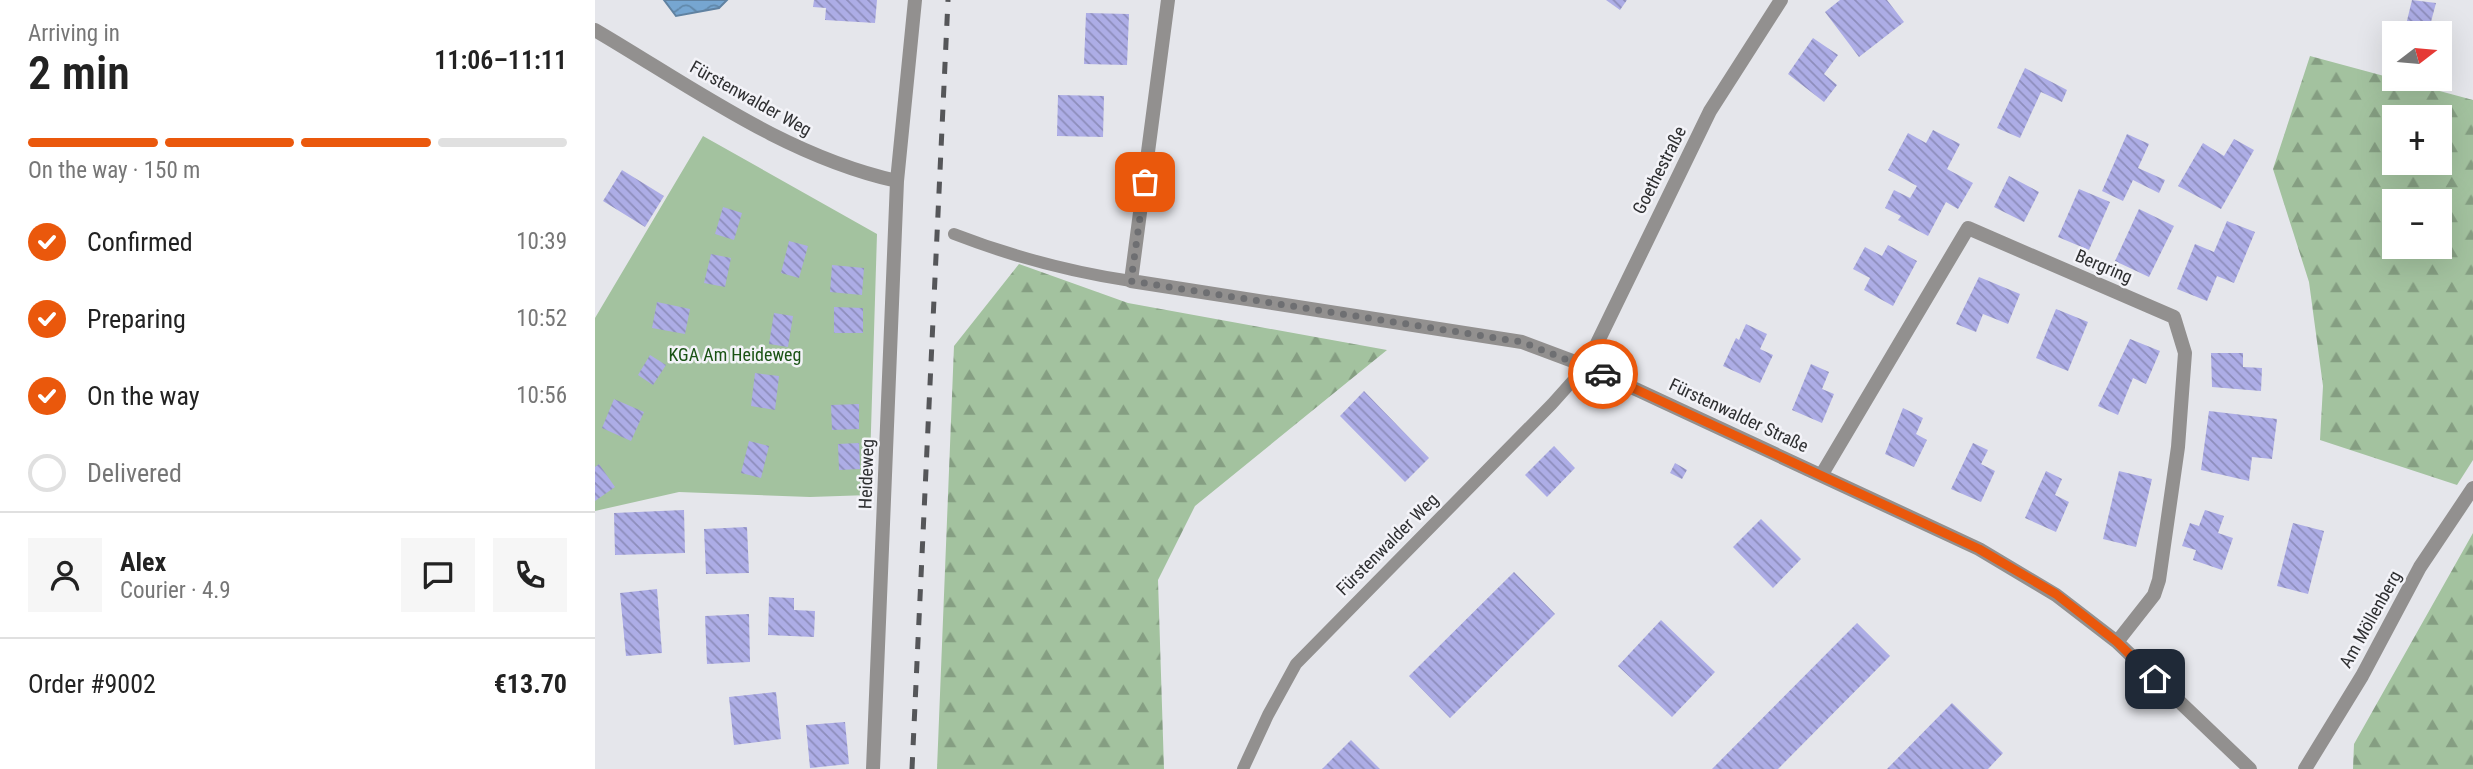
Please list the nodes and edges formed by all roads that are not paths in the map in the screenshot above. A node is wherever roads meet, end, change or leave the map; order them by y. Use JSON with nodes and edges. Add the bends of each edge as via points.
{"nodes":[{"id":1,"x":915,"y":0,"type":"edge"},
{"id":2,"x":1168,"y":0,"type":"edge"},
{"id":3,"x":1781,"y":0,"type":"edge"},
{"id":4,"x":595,"y":30,"type":"edge"},
{"id":5,"x":897,"y":180,"type":"junction"},
{"id":6,"x":954,"y":233,"type":"dead end"},
{"id":7,"x":1131,"y":281,"type":"junction"},
{"id":8,"x":1586,"y":366,"type":"junction"},
{"id":9,"x":1822,"y":474,"type":"junction"},
{"id":10,"x":2473,"y":488,"type":"edge"},
{"id":11,"x":2117,"y":642,"type":"junction"},
{"id":12,"x":873,"y":769,"type":"edge"},
{"id":13,"x":1244,"y":769,"type":"edge"},
{"id":14,"x":2250,"y":769,"type":"edge"},
{"id":15,"x":2305,"y":769,"type":"edge"}],
"edges":[{"from":1,"to":5,"type":"street","name":"Heideweg"},
{"from":2,"to":7,"type":"street"},
{"from":3,"to":8,"type":"street","name":"Goethestraße","via":[[1710,111]]},
{"from":4,"to":5,"type":"street","name":"Fürstenwalder Weg","via":[[773,136],[837,164]]},
{"from":5,"to":12,"type":"street","name":"Heideweg"},
{"from":6,"to":7,"type":"lane","via":[[1009,254]]},
{"from":7,"to":8,"type":"street","name":"Fürstenwalder Straße","via":[[1522,342]]},
{"from":8,"to":9,"type":"street","name":"Fürstenwalder Straße"},
{"from":8,"to":13,"type":"lane","name":"Fürstenwalder Weg","via":[[1296,664]]},
{"from":9,"to":11,"type":"street","name":"Fürstenwalder Straße","via":[[1979,549],[2056,594]]},
{"from":9,"to":11,"type":"street","name":"Bergring","via":[[1968,228],[2174,317],[2185,354],[2178,447],[2159,580],[2154,595]]},
{"from":10,"to":15,"type":"street","name":"Am Möllenberg","via":[[2420,567],[2362,676]]},
{"from":11,"to":14,"type":"street","name":"Fürstenwalder Straße"}]}
